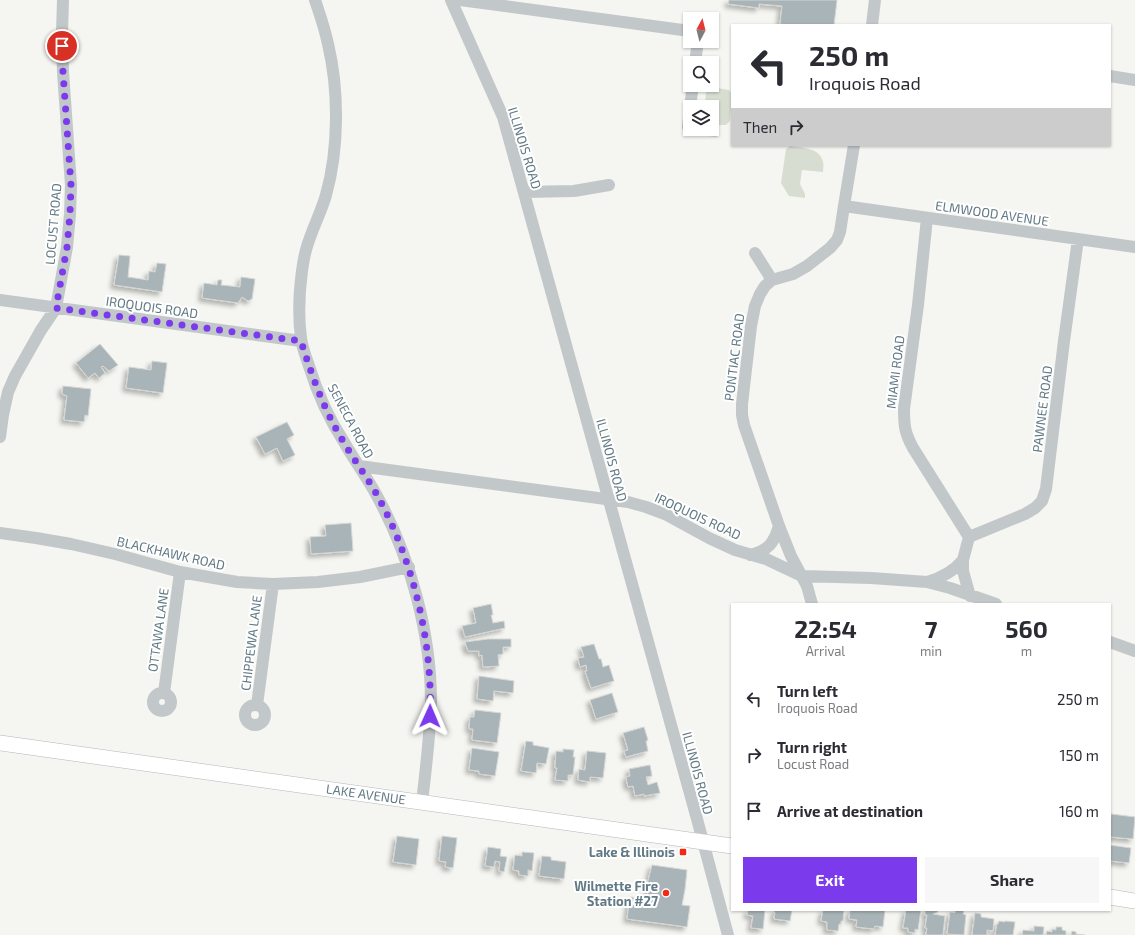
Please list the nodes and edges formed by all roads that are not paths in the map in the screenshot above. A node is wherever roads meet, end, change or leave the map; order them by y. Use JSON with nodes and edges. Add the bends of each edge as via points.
{"nodes":[{"id":1,"x":63,"y":0,"type":"edge"},
{"id":2,"x":315,"y":0,"type":"edge"},
{"id":3,"x":451,"y":0,"type":"edge"},
{"id":4,"x":460,"y":0,"type":"edge"},
{"id":5,"x":875,"y":0,"type":"edge"},
{"id":6,"x":872,"y":24,"type":"edge"},
{"id":7,"x":683,"y":30,"type":"edge"},
{"id":8,"x":1111,"y":76,"type":"edge"},
{"id":9,"x":1135,"y":80,"type":"edge"},
{"id":10,"x":854,"y":146,"type":"edge"},
{"id":11,"x":609,"y":185,"type":"dead end"},
{"id":12,"x":524,"y":192,"type":"junction"},
{"id":13,"x":844,"y":206,"type":"junction"},
{"id":14,"x":927,"y":218,"type":"junction"},
{"id":15,"x":1078,"y":239,"type":"junction"},
{"id":16,"x":1135,"y":247,"type":"edge"},
{"id":17,"x":755,"y":254,"type":"dead end"},
{"id":18,"x":772,"y":280,"type":"junction"},
{"id":19,"x":0,"y":300,"type":"edge"},
{"id":20,"x":56,"y":308,"type":"junction"},
{"id":21,"x":301,"y":341,"type":"junction"},
{"id":22,"x":0,"y":437,"type":"edge"},
{"id":23,"x":359,"y":466,"type":"junction"},
{"id":24,"x":609,"y":500,"type":"junction"},
{"id":25,"x":779,"y":526,"type":"junction"},
{"id":26,"x":0,"y":533,"type":"edge"},
{"id":27,"x":969,"y":537,"type":"junction"},
{"id":28,"x":750,"y":555,"type":"junction"},
{"id":29,"x":963,"y":560,"type":"junction"},
{"id":30,"x":408,"y":567,"type":"junction"},
{"id":31,"x":180,"y":572,"type":"junction"},
{"id":32,"x":802,"y":576,"type":"junction"},
{"id":33,"x":927,"y":582,"type":"junction"},
{"id":34,"x":273,"y":584,"type":"junction"},
{"id":35,"x":970,"y":596,"type":"junction"},
{"id":36,"x":812,"y":603,"type":"edge"},
{"id":37,"x":993,"y":603,"type":"edge"},
{"id":38,"x":1111,"y":642,"type":"edge"},
{"id":39,"x":1135,"y":651,"type":"edge"},
{"id":40,"x":164,"y":693,"type":"dead end"},
{"id":41,"x":257,"y":705,"type":"dead end"},
{"id":42,"x":0,"y":743,"type":"edge"},
{"id":43,"x":422,"y":802,"type":"junction"},
{"id":44,"x":703,"y":842,"type":"junction"},
{"id":45,"x":731,"y":846,"type":"edge"},
{"id":46,"x":1111,"y":897,"type":"edge"},
{"id":47,"x":1135,"y":901,"type":"edge"},
{"id":48,"x":728,"y":935,"type":"edge"}],
"edges":[{"from":1,"to":20,"type":"street","name":"LOCUST ROAD","via":[[63,72],[71,185],[67,247]]},
{"from":2,"to":21,"type":"street","name":"SENECA ROAD","via":[[331,58],[336,123],[326,196],[305,253],[300,288]]},
{"from":3,"to":12,"type":"street","name":"ILLINOIS ROAD","via":[[503,117]]},
{"from":4,"to":7,"type":"street"},
{"from":5,"to":6,"type":"street"},
{"from":8,"to":9,"type":"street"},
{"from":10,"to":13,"type":"street"},
{"from":11,"to":12,"type":"street","via":[[574,191]]},
{"from":12,"to":24,"type":"street","name":"ILLINOIS ROAD"},
{"from":13,"to":14,"type":"street","name":"ELMWOOD AVENUE"},
{"from":13,"to":18,"type":"street","via":[[840,232],[830,248],[793,274]]},
{"from":14,"to":15,"type":"street","name":"ELMWOOD AVENUE"},
{"from":14,"to":27,"type":"street","name":"MIAMI ROAD","via":[[904,423],[906,436]]},
{"from":15,"to":16,"type":"street","name":"ELMWOOD AVENUE"},
{"from":15,"to":27,"type":"street","name":"PAWNEE ROAD","via":[[1046,489],[1042,501],[1025,514]]},
{"from":17,"to":18,"type":"street"},
{"from":18,"to":25,"type":"street","name":"PONTIAC ROAD","via":[[765,286],[755,306],[742,415]]},
{"from":19,"to":20,"type":"street","name":"IROQUOIS ROAD"},
{"from":20,"to":21,"type":"street","name":"IROQUOIS ROAD"},
{"from":20,"to":22,"type":"street","name":"LOCUST ROAD","via":[[41,330],[8,392]]},
{"from":21,"to":23,"type":"street","name":"SENECA ROAD","via":[[324,406]]},
{"from":23,"to":24,"type":"street","name":"IROQUOIS ROAD"},
{"from":23,"to":30,"type":"street","name":"SENECA ROAD","via":[[391,523]]},
{"from":24,"to":28,"type":"street","name":"IROQUOIS ROAD","via":[[628,502],[665,514],[709,538]]},
{"from":24,"to":44,"type":"street","name":"ILLINOIS ROAD"},
{"from":25,"to":28,"type":"street","via":[[776,536],[766,549]]},
{"from":25,"to":32,"type":"street","name":"PONTIAC ROAD"},
{"from":26,"to":31,"type":"street","name":"BLACKHAWK ROAD","via":[[71,544]]},
{"from":27,"to":29,"type":"street"},
{"from":28,"to":32,"type":"street","name":"IROQUOIS ROAD","via":[[766,559]]},
{"from":29,"to":33,"type":"street","via":[[950,572]]},
{"from":29,"to":35,"type":"street","via":[[963,571]]},
{"from":30,"to":34,"type":"street","name":"BLACKHAWK ROAD","via":[[360,577]]},
{"from":30,"to":43,"type":"street","name":"SENECA ROAD","via":[[426,639],[431,700]]},
{"from":31,"to":34,"type":"street","name":"BLACKHAWK ROAD","via":[[237,582]]},
{"from":31,"to":40,"type":"street","name":"OTTAWA LANE"},
{"from":32,"to":33,"type":"street","name":"IROQUOIS ROAD"},
{"from":32,"to":36,"type":"street","name":"PONTIAC ROAD"},
{"from":33,"to":35,"type":"street","name":"IROQUOIS ROAD"},
{"from":34,"to":41,"type":"street","name":"CHIPPEWA LANE"},
{"from":35,"to":37,"type":"street","name":"IROQUOIS ROAD"},
{"from":38,"to":39,"type":"street"},
{"from":42,"to":43,"type":"main road","name":"LAKE AVENUE"},
{"from":43,"to":44,"type":"main road","name":"LAKE AVENUE"},
{"from":44,"to":45,"type":"main road","name":"LAKE AVENUE"},
{"from":44,"to":48,"type":"street","name":"ILLINOIS ROAD"},
{"from":46,"to":47,"type":"main road"}]}
